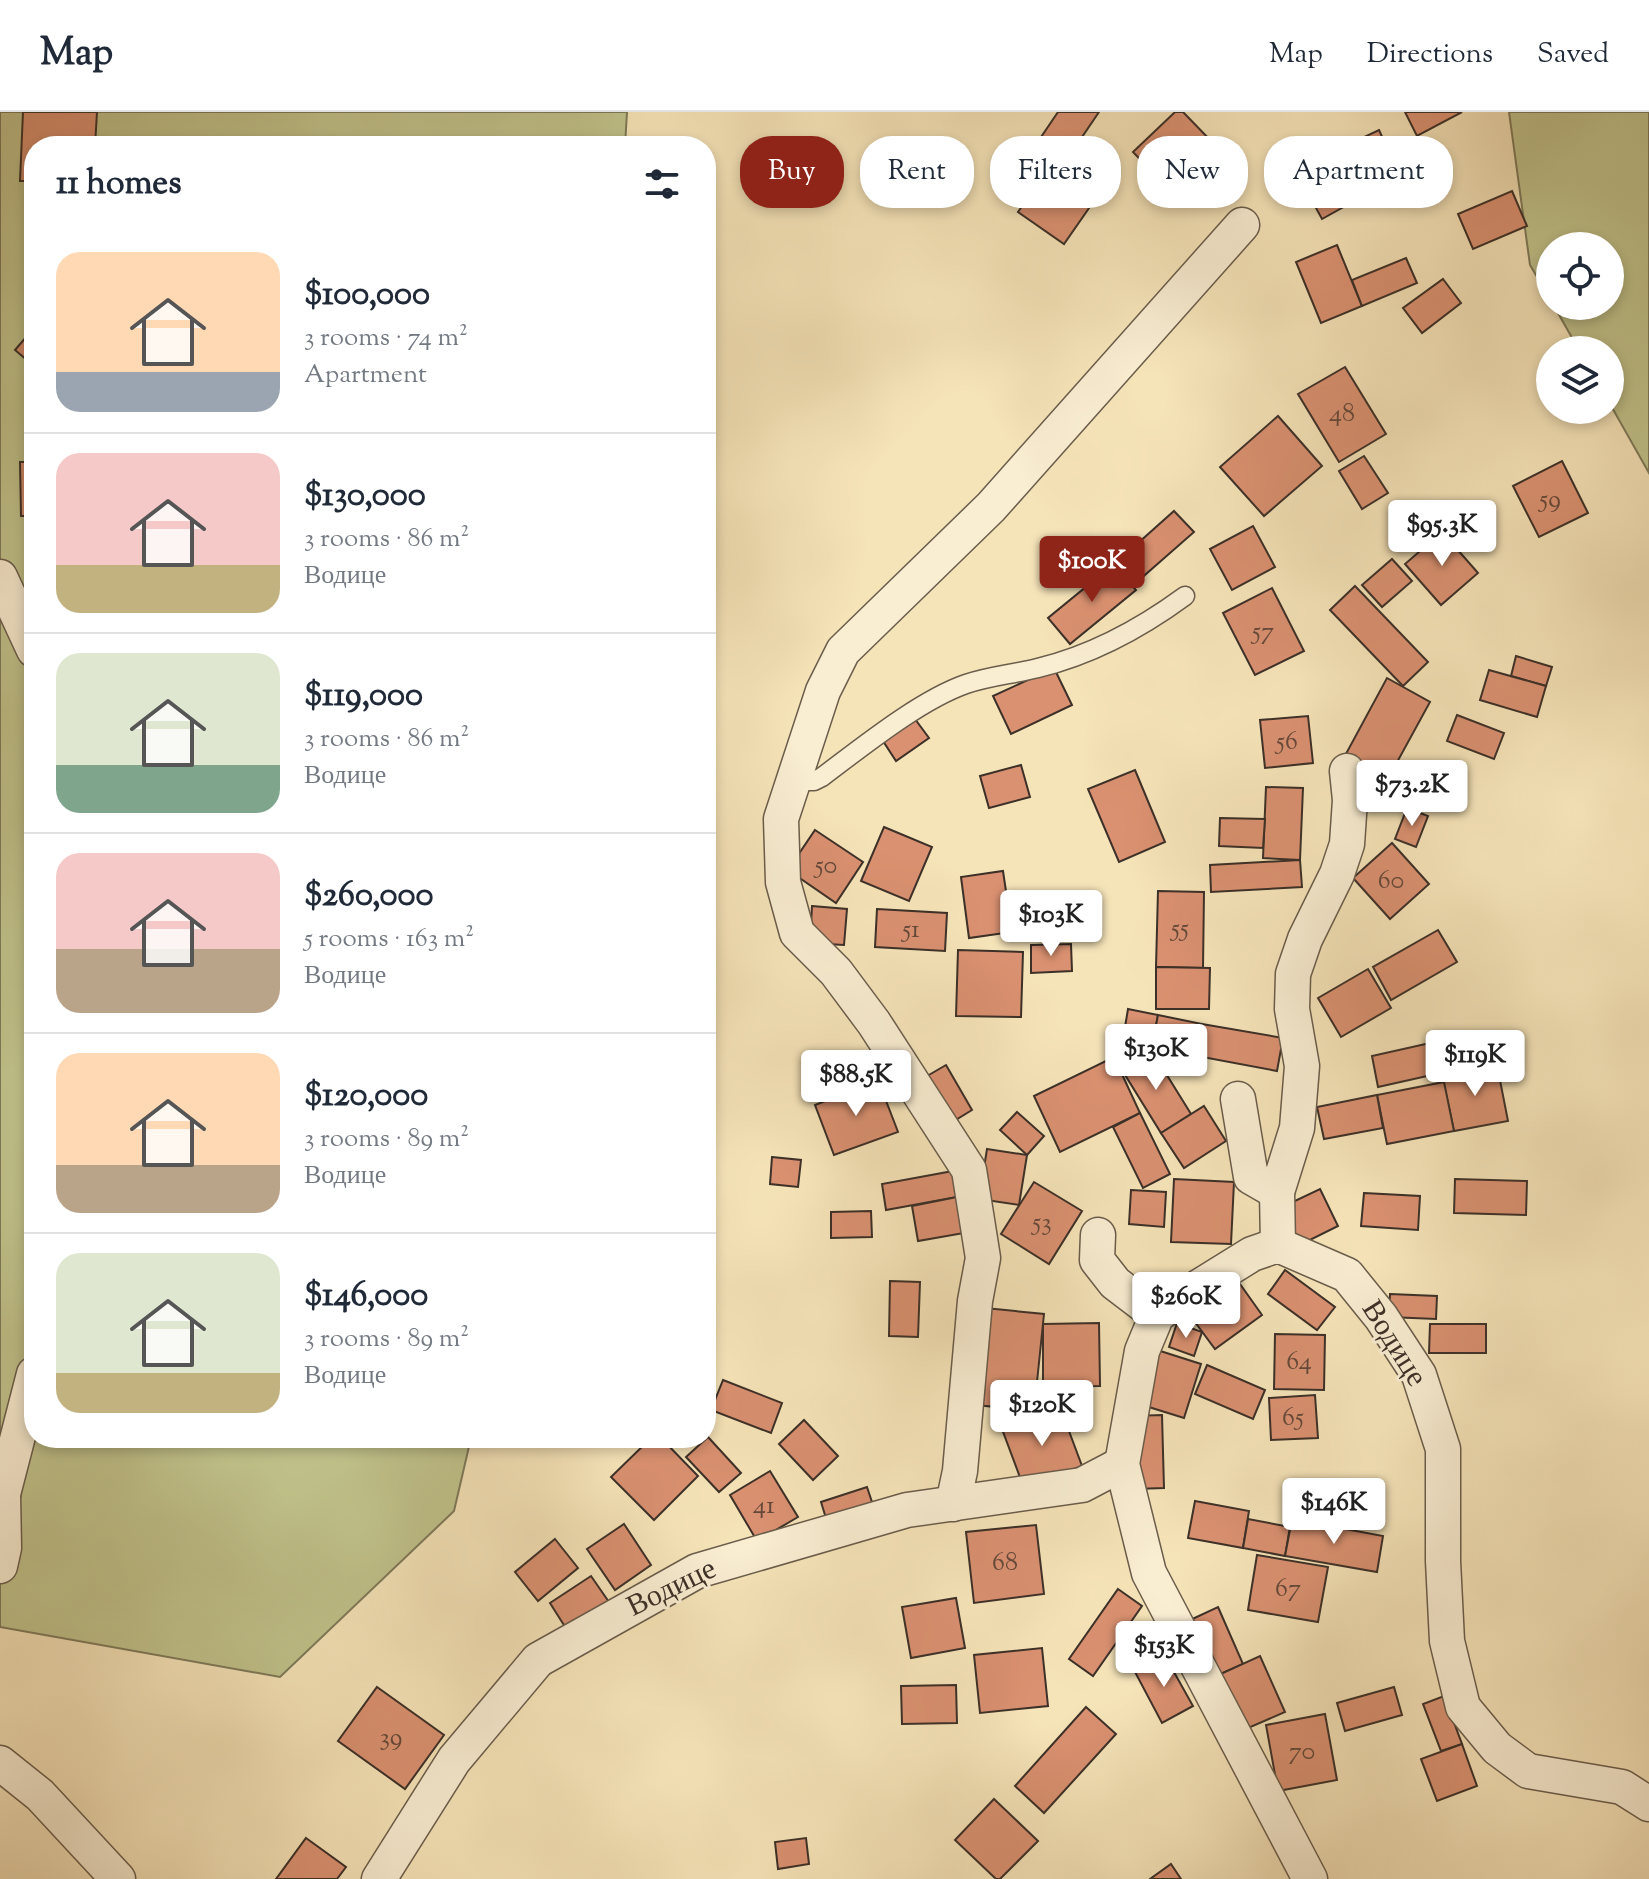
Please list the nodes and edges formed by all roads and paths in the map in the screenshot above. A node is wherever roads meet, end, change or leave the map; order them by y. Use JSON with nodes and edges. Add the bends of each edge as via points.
{"nodes":[{"id":1,"x":1242,"y":225,"type":"dead end"},
{"id":2,"x":0,"y":577,"type":"edge"},
{"id":3,"x":1185,"y":596,"type":"dead end"},
{"id":4,"x":24,"y":629,"type":"edge"},
{"id":5,"x":1347,"y":771,"type":"dead end"},
{"id":6,"x":794,"y":781,"type":"junction"},
{"id":7,"x":1238,"y":1099,"type":"dead end"},
{"id":8,"x":1277,"y":1192,"type":"junction"},
{"id":9,"x":1098,"y":1235,"type":"dead end"},
{"id":10,"x":1278,"y":1245,"type":"junction"},
{"id":11,"x":1157,"y":1315,"type":"junction"},
{"id":12,"x":24,"y":1411,"type":"edge"},
{"id":13,"x":1122,"y":1464,"type":"junction"},
{"id":14,"x":1,"y":1495,"type":"edge"},
{"id":15,"x":953,"y":1504,"type":"junction"},
{"id":16,"x":0,"y":1566,"type":"edge"},
{"id":17,"x":0,"y":1763,"type":"edge"},
{"id":18,"x":1649,"y":1804,"type":"edge"},
{"id":19,"x":118,"y":1879,"type":"edge"},
{"id":20,"x":379,"y":1879,"type":"edge"},
{"id":21,"x":1310,"y":1879,"type":"edge"}],
"edges":[{"from":1,"to":6,"type":"street","via":[[991,507],[843,651],[823,691]]},
{"from":2,"to":4,"type":"street"},
{"from":3,"to":6,"type":"lane","via":[[1100,648],[949,691],[822,777]]},
{"from":5,"to":8,"type":"street","via":[[1347,844],[1293,974],[1301,1100]]},
{"from":6,"to":15,"type":"street","via":[[781,819],[783,882],[797,933],[836,972],[874,1023],[969,1170],[983,1258]]},
{"from":7,"to":8,"type":"street","via":[[1251,1177]]},
{"from":8,"to":10,"type":"street"},
{"from":9,"to":11,"type":"street","via":[[1097,1260],[1115,1283]]},
{"from":10,"to":11,"type":"street","via":[[1252,1254]]},
{"from":10,"to":18,"type":"street","name":"Водице","via":[[1347,1275],[1419,1375],[1443,1449],[1447,1641],[1463,1707],[1497,1748],[1528,1771],[1622,1787]]},
{"from":11,"to":13,"type":"street","via":[[1142,1351]]},
{"from":12,"to":14,"type":"street"},
{"from":13,"to":15,"type":"street","name":"Водице","via":[[1082,1485]]},
{"from":13,"to":21,"type":"street","via":[[1149,1573]]},
{"from":14,"to":16,"type":"street"},
{"from":15,"to":20,"type":"street","name":"Водице","via":[[907,1510],[697,1571],[538,1660],[454,1760]]},
{"from":17,"to":19,"type":"street","via":[[40,1795]]}]}
